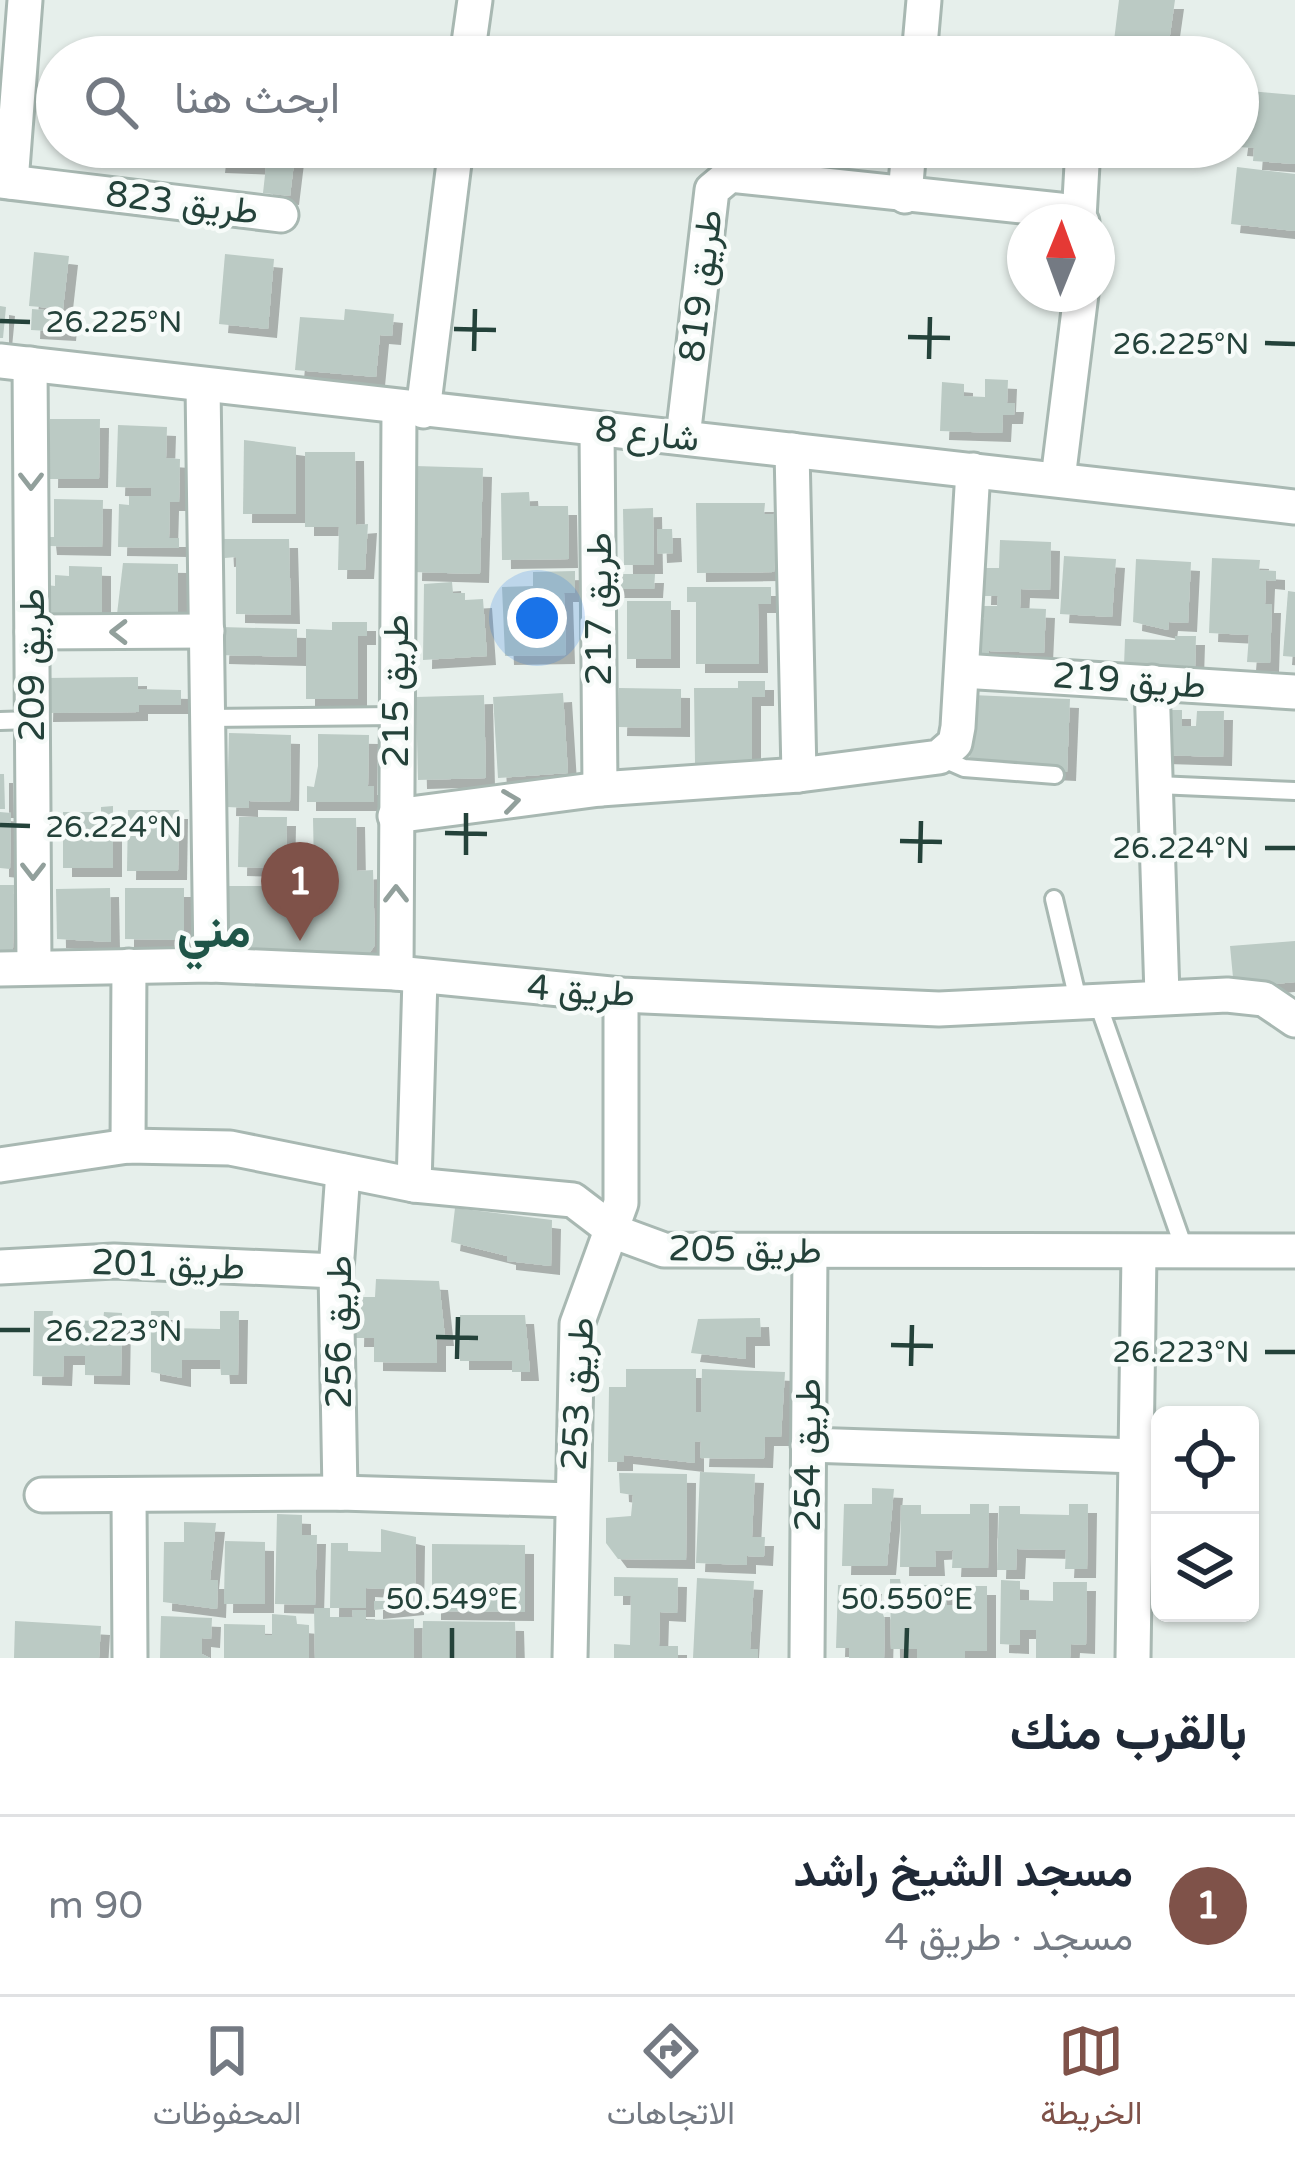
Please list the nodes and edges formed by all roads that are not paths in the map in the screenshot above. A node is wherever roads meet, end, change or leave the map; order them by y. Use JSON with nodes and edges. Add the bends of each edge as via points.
{"nodes":[{"id":1,"x":25,"y":0,"type":"edge"},
{"id":2,"x":475,"y":0,"type":"edge"},
{"id":3,"x":924,"y":0,"type":"edge"},
{"id":4,"x":470,"y":36,"type":"edge"},
{"id":5,"x":921,"y":36,"type":"edge"},
{"id":6,"x":452,"y":168,"type":"edge"},
{"id":7,"x":719,"y":168,"type":"edge"},
{"id":8,"x":724,"y":168,"type":"edge"},
{"id":9,"x":907,"y":168,"type":"edge"},
{"id":10,"x":1082,"y":168,"type":"edge"},
{"id":11,"x":5,"y":181,"type":"edge"},
{"id":12,"x":904,"y":196,"type":"junction"},
{"id":13,"x":1081,"y":204,"type":"edge"},
{"id":14,"x":1007,"y":205,"type":"edge"},
{"id":15,"x":281,"y":215,"type":"dead end"},
{"id":16,"x":1079,"y":312,"type":"edge"},
{"id":17,"x":15,"y":362,"type":"edge"},
{"id":18,"x":203,"y":385,"type":"junction"},
{"id":19,"x":411,"y":410,"type":"junction"},
{"id":20,"x":597,"y":430,"type":"junction"},
{"id":21,"x":683,"y":437,"type":"junction"},
{"id":22,"x":792,"y":450,"type":"junction"},
{"id":23,"x":974,"y":470,"type":"junction"},
{"id":24,"x":1058,"y":479,"type":"junction"},
{"id":25,"x":1295,"y":507,"type":"edge"},
{"id":26,"x":207,"y":631,"type":"junction"},
{"id":27,"x":32,"y":632,"type":"junction"},
{"id":28,"x":962,"y":671,"type":"junction"},
{"id":29,"x":1152,"y":682,"type":"junction"},
{"id":30,"x":1295,"y":692,"type":"edge"},
{"id":31,"x":396,"y":716,"type":"junction"},
{"id":32,"x":208,"y":718,"type":"junction"},
{"id":33,"x":16,"y":721,"type":"edge"},
{"id":34,"x":947,"y":750,"type":"junction"},
{"id":35,"x":799,"y":775,"type":"junction"},
{"id":36,"x":1055,"y":775,"type":"dead end"},
{"id":37,"x":1157,"y":785,"type":"junction"},
{"id":38,"x":600,"y":789,"type":"junction"},
{"id":39,"x":1295,"y":790,"type":"edge"},
{"id":40,"x":395,"y":816,"type":"junction"},
{"id":41,"x":1054,"y":899,"type":"dead end"},
{"id":42,"x":211,"y":965,"type":"junction"},
{"id":43,"x":129,"y":966,"type":"junction"},
{"id":44,"x":17,"y":968,"type":"edge"},
{"id":45,"x":408,"y":975,"type":"junction"},
{"id":46,"x":621,"y":994,"type":"junction"},
{"id":47,"x":1162,"y":995,"type":"junction"},
{"id":48,"x":1087,"y":999,"type":"junction"},
{"id":49,"x":1295,"y":1019,"type":"edge"},
{"id":50,"x":128,"y":1146,"type":"junction"},
{"id":51,"x":0,"y":1165,"type":"edge"},
{"id":52,"x":343,"y":1171,"type":"junction"},
{"id":53,"x":415,"y":1185,"type":"junction"},
{"id":54,"x":615,"y":1232,"type":"junction"},
{"id":55,"x":1295,"y":1251,"type":"edge"},
{"id":56,"x":810,"y":1252,"type":"junction"},
{"id":57,"x":1185,"y":1252,"type":"junction"},
{"id":58,"x":1139,"y":1253,"type":"junction"},
{"id":59,"x":0,"y":1267,"type":"edge"},
{"id":60,"x":336,"y":1271,"type":"junction"},
{"id":61,"x":808,"y":1445,"type":"junction"},
{"id":62,"x":1137,"y":1456,"type":"junction"},
{"id":63,"x":340,"y":1493,"type":"junction"},
{"id":64,"x":42,"y":1495,"type":"dead end"},
{"id":65,"x":129,"y":1497,"type":"junction"},
{"id":66,"x":572,"y":1500,"type":"junction"},
{"id":67,"x":130,"y":1658,"type":"edge"},
{"id":68,"x":570,"y":1658,"type":"edge"},
{"id":69,"x":807,"y":1658,"type":"edge"},
{"id":70,"x":1133,"y":1658,"type":"edge"}],
"edges":[{"from":1,"to":11,"type":"street","name":"طريق 823"},
{"from":2,"to":4,"type":"street"},
{"from":3,"to":5,"type":"street"},
{"from":6,"to":19,"type":"street","name":"طريق 215"},
{"from":7,"to":21,"type":"street","name":"طريق 819"},
{"from":8,"to":12,"type":"street","name":"طريق 819","via":[[730,176]]},
{"from":9,"to":12,"type":"street"},
{"from":10,"to":13,"type":"street","name":"طريق 819"},
{"from":11,"to":15,"type":"street","name":"طريق 823"},
{"from":12,"to":14,"type":"street","name":"طريق 819"},
{"from":16,"to":24,"type":"street"},
{"from":17,"to":18,"type":"street","name":"شارع 8"},
{"from":17,"to":27,"type":"street","name":"طريق 209","one_way":true},
{"from":18,"to":19,"type":"street","name":"شارع 8"},
{"from":18,"to":26,"type":"street"},
{"from":19,"to":20,"type":"street","name":"شارع 8"},
{"from":19,"to":31,"type":"street","name":"طريق 215"},
{"from":20,"to":21,"type":"street","name":"شارع 8"},
{"from":20,"to":38,"type":"street","name":"طريق 217"},
{"from":21,"to":22,"type":"street","name":"شارع 8"},
{"from":22,"to":23,"type":"street","name":"شارع 8"},
{"from":22,"to":35,"type":"street"},
{"from":23,"to":24,"type":"street","name":"شارع 8"},
{"from":23,"to":28,"type":"street"},
{"from":24,"to":25,"type":"street","name":"شارع 8"},
{"from":26,"to":27,"type":"street","one_way":true},
{"from":26,"to":32,"type":"street"},
{"from":27,"to":33,"type":"street","name":"طريق 209"},
{"from":28,"to":29,"type":"street","name":"طريق 219"},
{"from":28,"to":34,"type":"street"},
{"from":29,"to":30,"type":"street","name":"طريق 219"},
{"from":29,"to":37,"type":"street"},
{"from":31,"to":32,"type":"lane"},
{"from":31,"to":40,"type":"street","name":"طريق 215"},
{"from":32,"to":42,"type":"street"},
{"from":33,"to":44,"type":"street","name":"طريق 209","one_way":true},
{"from":34,"to":35,"type":"street"},
{"from":34,"to":36,"type":"lane","via":[[964,768]]},
{"from":35,"to":38,"type":"street"},
{"from":37,"to":39,"type":"lane"},
{"from":37,"to":47,"type":"street"},
{"from":40,"to":38,"type":"street","one_way":true},
{"from":45,"to":40,"type":"street","name":"طريق 215","one_way":true},
{"from":41,"to":48,"type":"lane"},
{"from":42,"to":43,"type":"street","name":"طريق 4"},
{"from":42,"to":45,"type":"street","name":"طريق 4"},
{"from":43,"to":44,"type":"street","name":"طريق 4"},
{"from":43,"to":50,"type":"street"},
{"from":45,"to":46,"type":"street","name":"طريق 4"},
{"from":45,"to":53,"type":"street","name":"طريق 215"},
{"from":46,"to":48,"type":"street","name":"طريق 4","via":[[939,1009]]},
{"from":46,"to":54,"type":"street","name":"طريق 253","via":[[624,1178]]},
{"from":47,"to":48,"type":"street","name":"طريق 4"},
{"from":47,"to":49,"type":"street","name":"طريق 4","via":[[1264,999]]},
{"from":48,"to":57,"type":"lane"},
{"from":50,"to":51,"type":"street","name":"طريق 205"},
{"from":50,"to":52,"type":"street","name":"طريق 205","via":[[230,1148]]},
{"from":52,"to":53,"type":"street","name":"طريق 205"},
{"from":52,"to":60,"type":"street","name":"طريق 256"},
{"from":53,"to":54,"type":"street","name":"طريق 205","via":[[573,1201]]},
{"from":54,"to":56,"type":"street","name":"طريق 205","via":[[664,1250]]},
{"from":54,"to":66,"type":"street","name":"طريق 253","via":[[577,1324]]},
{"from":55,"to":57,"type":"street","name":"طريق 205"},
{"from":56,"to":58,"type":"street","name":"طريق 205"},
{"from":56,"to":61,"type":"street","name":"طريق 254"},
{"from":57,"to":58,"type":"street","name":"طريق 205"},
{"from":58,"to":62,"type":"street"},
{"from":59,"to":60,"type":"street","name":"طريق 201","via":[[114,1262]]},
{"from":60,"to":63,"type":"street","name":"طريق 256"},
{"from":61,"to":62,"type":"street"},
{"from":61,"to":69,"type":"street","name":"طريق 254"},
{"from":62,"to":70,"type":"street"},
{"from":63,"to":65,"type":"street"},
{"from":63,"to":66,"type":"street"},
{"from":64,"to":65,"type":"street"},
{"from":65,"to":67,"type":"street"},
{"from":66,"to":68,"type":"street","name":"طريق 253"}]}
